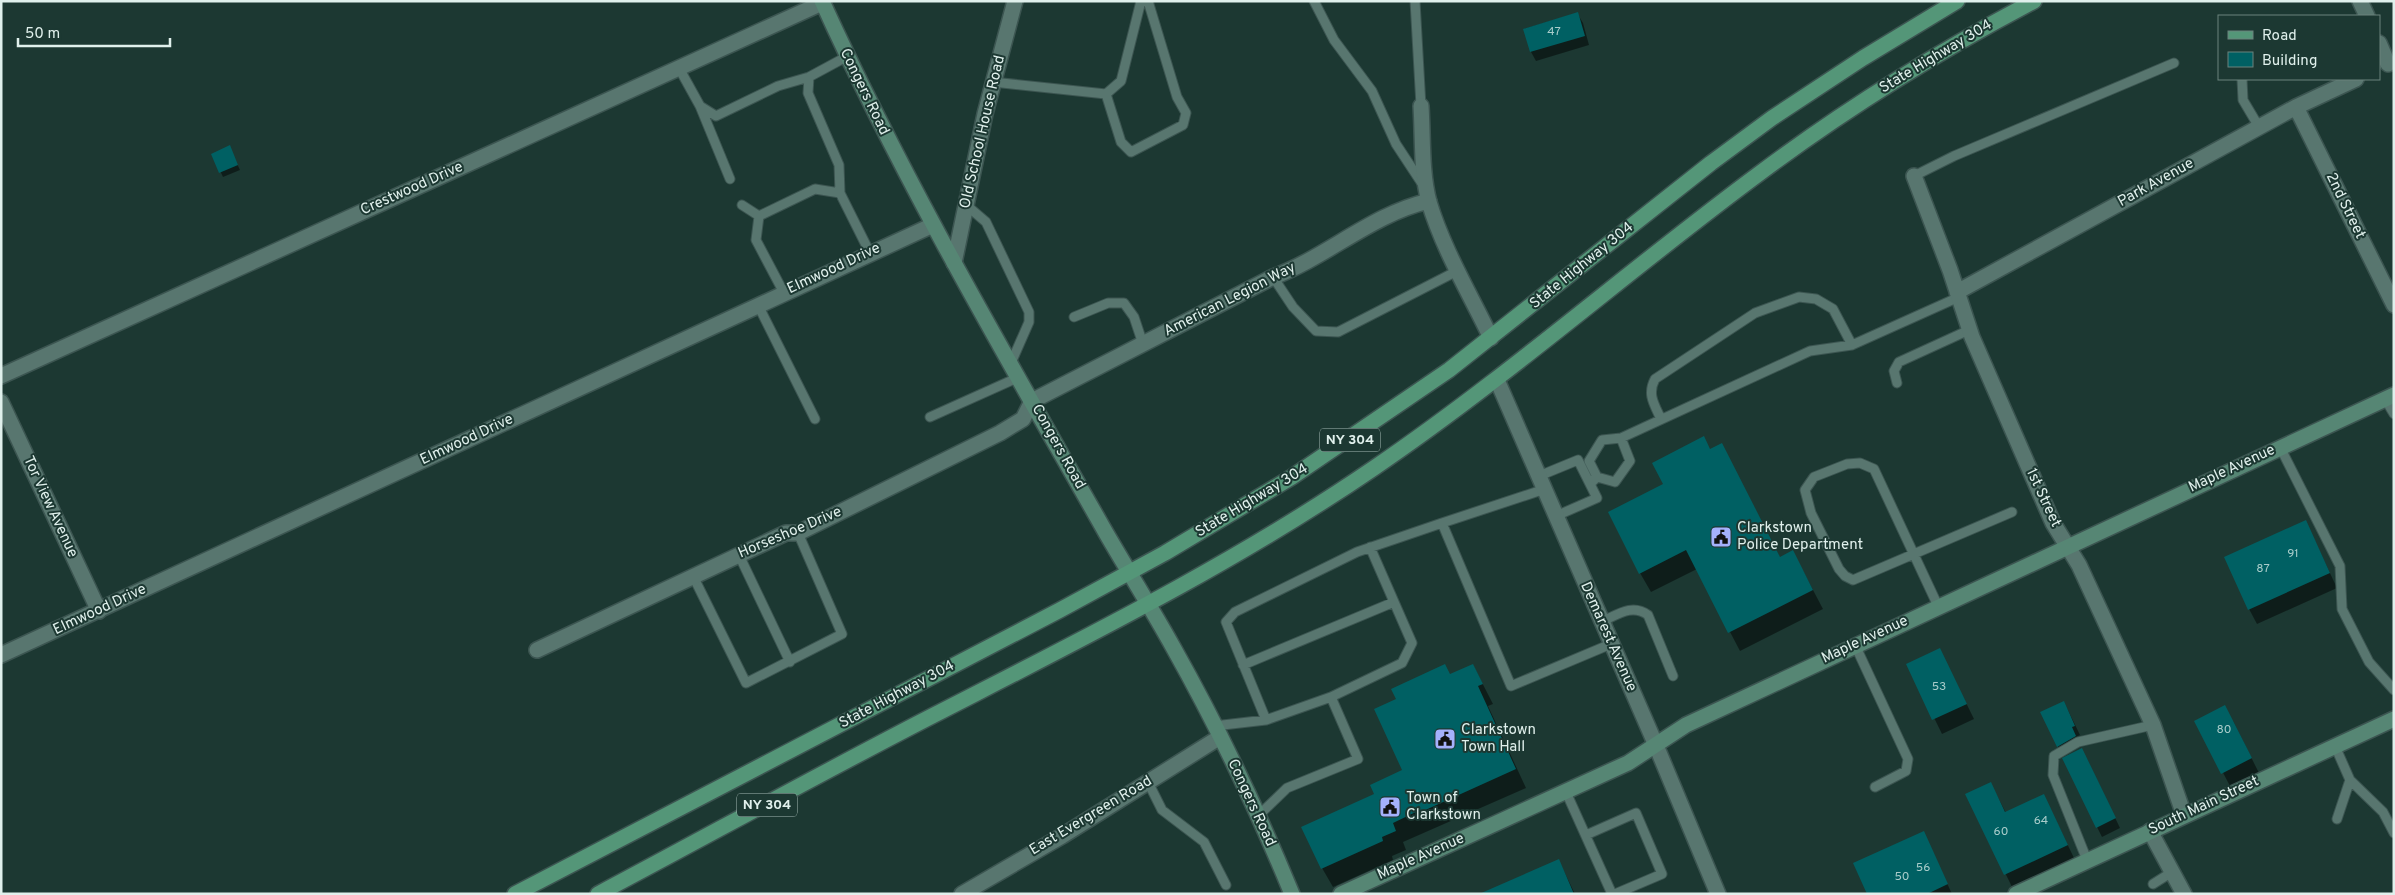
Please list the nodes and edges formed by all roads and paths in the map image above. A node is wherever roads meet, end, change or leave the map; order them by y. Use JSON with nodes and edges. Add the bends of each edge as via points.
{"nodes":[{"id":1,"x":1015,"y":1,"type":"edge"},
{"id":2,"x":1141,"y":1,"type":"edge"},
{"id":3,"x":1148,"y":1,"type":"edge"},
{"id":4,"x":1314,"y":1,"type":"edge"},
{"id":5,"x":1415,"y":1,"type":"edge"},
{"id":6,"x":1957,"y":1,"type":"edge"},
{"id":7,"x":2034,"y":1,"type":"edge"},
{"id":8,"x":822,"y":2,"type":"edge"},
{"id":9,"x":2380,"y":46,"type":"edge"},
{"id":10,"x":846,"y":57,"type":"junction"},
{"id":11,"x":2174,"y":63,"type":"dead end"},
{"id":12,"x":2387,"y":64,"type":"edge"},
{"id":13,"x":680,"y":68,"type":"junction"},
{"id":14,"x":808,"y":77,"type":"junction"},
{"id":15,"x":2242,"y":80,"type":"edge"},
{"id":16,"x":2354,"y":80,"type":"edge"},
{"id":17,"x":993,"y":82,"type":"junction"},
{"id":18,"x":1106,"y":94,"type":"junction"},
{"id":19,"x":700,"y":106,"type":"junction"},
{"id":20,"x":1421,"y":106,"type":"joint"},
{"id":21,"x":2296,"y":107,"type":"junction"},
{"id":22,"x":2259,"y":128,"type":"junction"},
{"id":23,"x":1914,"y":176,"type":"joint"},
{"id":24,"x":730,"y":179,"type":"dead end"},
{"id":25,"x":840,"y":193,"type":"junction"},
{"id":26,"x":1428,"y":195,"type":"junction"},
{"id":27,"x":965,"y":204,"type":"junction"},
{"id":28,"x":742,"y":205,"type":"dead end"},
{"id":29,"x":759,"y":216,"type":"junction"},
{"id":30,"x":933,"y":224,"type":"junction"},
{"id":31,"x":870,"y":253,"type":"junction"},
{"id":32,"x":954,"y":263,"type":"junction"},
{"id":33,"x":1458,"y":270,"type":"junction"},
{"id":34,"x":1273,"y":277,"type":"junction"},
{"id":35,"x":784,"y":293,"type":"junction"},
{"id":36,"x":1958,"y":294,"type":"junction"},
{"id":37,"x":2394,"y":304,"type":"edge"},
{"id":38,"x":758,"y":305,"type":"junction"},
{"id":39,"x":1074,"y":317,"type":"dead end"},
{"id":40,"x":1969,"y":330,"type":"junction"},
{"id":41,"x":1491,"y":338,"type":"junction"},
{"id":42,"x":1143,"y":344,"type":"junction"},
{"id":43,"x":1852,"y":345,"type":"junction"},
{"id":44,"x":1011,"y":363,"type":"junction"},
{"id":45,"x":1,"y":376,"type":"edge"},
{"id":46,"x":1019,"y":377,"type":"junction"},
{"id":47,"x":1497,"y":380,"type":"junction"},
{"id":48,"x":1897,"y":383,"type":"dead end"},
{"id":49,"x":2389,"y":397,"type":"edge"},
{"id":50,"x":1032,"y":401,"type":"junction"},
{"id":51,"x":1,"y":402,"type":"edge"},
{"id":52,"x":2394,"y":414,"type":"edge"},
{"id":53,"x":930,"y":417,"type":"dead end"},
{"id":54,"x":815,"y":419,"type":"dead end"},
{"id":55,"x":1661,"y":419,"type":"junction"},
{"id":56,"x":1621,"y":438,"type":"junction"},
{"id":57,"x":2280,"y":447,"type":"junction"},
{"id":58,"x":1597,"y":477,"type":"junction"},
{"id":59,"x":1542,"y":482,"type":"junction"},
{"id":60,"x":1590,"y":484,"type":"junction"},
{"id":61,"x":2012,"y":512,"type":"dead end"},
{"id":62,"x":1556,"y":516,"type":"junction"},
{"id":63,"x":1442,"y":523,"type":"junction"},
{"id":64,"x":798,"y":533,"type":"junction"},
{"id":65,"x":2067,"y":545,"type":"junction"},
{"id":66,"x":1370,"y":547,"type":"junction"},
{"id":67,"x":1913,"y":553,"type":"junction"},
{"id":68,"x":739,"y":555,"type":"junction"},
{"id":69,"x":1130,"y":573,"type":"junction"},
{"id":70,"x":694,"y":576,"type":"junction"},
{"id":71,"x":1394,"y":602,"type":"junction"},
{"id":72,"x":1148,"y":605,"type":"junction"},
{"id":73,"x":1938,"y":606,"type":"junction"},
{"id":74,"x":99,"y":611,"type":"junction"},
{"id":75,"x":1601,"y":622,"type":"junction"},
{"id":76,"x":1611,"y":644,"type":"junction"},
{"id":77,"x":1855,"y":645,"type":"junction"},
{"id":78,"x":537,"y":650,"type":"dead end"},
{"id":79,"x":1,"y":655,"type":"edge"},
{"id":80,"x":790,"y":662,"type":"junction"},
{"id":81,"x":1243,"y":665,"type":"junction"},
{"id":82,"x":1673,"y":676,"type":"dead end"},
{"id":83,"x":2394,"y":690,"type":"edge"},
{"id":84,"x":1331,"y":697,"type":"junction"},
{"id":85,"x":2394,"y":719,"type":"edge"},
{"id":86,"x":1266,"y":720,"type":"junction"},
{"id":87,"x":2153,"y":725,"type":"junction"},
{"id":88,"x":1217,"y":732,"type":"junction"},
{"id":89,"x":1656,"y":743,"type":"junction"},
{"id":90,"x":2335,"y":746,"type":"junction"},
{"id":91,"x":2350,"y":780,"type":"junction"},
{"id":92,"x":1148,"y":782,"type":"junction"},
{"id":93,"x":1875,"y":787,"type":"dead end"},
{"id":94,"x":1566,"y":792,"type":"junction"},
{"id":95,"x":1259,"y":815,"type":"junction"},
{"id":96,"x":2184,"y":815,"type":"junction"},
{"id":97,"x":2338,"y":819,"type":"dead end"},
{"id":98,"x":2150,"y":831,"type":"junction"},
{"id":99,"x":2394,"y":833,"type":"edge"},
{"id":100,"x":1586,"y":836,"type":"junction"},
{"id":101,"x":2088,"y":860,"type":"junction"},
{"id":102,"x":2172,"y":872,"type":"junction"},
{"id":103,"x":2153,"y":884,"type":"dead end"},
{"id":104,"x":1226,"y":885,"type":"dead end"},
{"id":105,"x":515,"y":894,"type":"edge"},
{"id":106,"x":598,"y":894,"type":"edge"},
{"id":107,"x":962,"y":894,"type":"edge"},
{"id":108,"x":1292,"y":894,"type":"edge"},
{"id":109,"x":1341,"y":894,"type":"edge"},
{"id":110,"x":1614,"y":894,"type":"edge"},
{"id":111,"x":1718,"y":894,"type":"edge"},
{"id":112,"x":2016,"y":894,"type":"edge"},
{"id":113,"x":2184,"y":894,"type":"edge"}],
"edges":[{"from":1,"to":17,"type":"street","name":"Old School House Road"},
{"from":2,"to":18,"type":"lane","via":[[1121,82]]},
{"from":3,"to":18,"type":"lane","via":[[1177,96],[1186,113],[1183,125],[1131,152],[1121,142]]},
{"from":4,"to":26,"type":"lane","via":[[1334,40],[1372,91],[1396,144]]},
{"from":5,"to":20,"type":"lane"},
{"from":6,"to":41,"type":"main road","name":"State Highway 304","number":"NY 304","via":[[1764,124]]},
{"from":7,"to":47,"type":"main road","name":"State Highway 304","number":"NY 304","via":[[1896,80],[1789,151]]},
{"from":8,"to":10,"type":"street","name":"Congers Road"},
{"from":8,"to":13,"type":"street","name":"Crestwood Drive"},
{"from":9,"to":12,"type":"street"},
{"from":10,"to":14,"type":"lane"},
{"from":10,"to":30,"type":"street","name":"Congers Road"},
{"from":11,"to":23,"type":"lane"},
{"from":13,"to":19,"type":"lane"},
{"from":13,"to":45,"type":"street","name":"Crestwood Drive"},
{"from":14,"to":19,"type":"lane","via":[[778,86],[716,116]]},
{"from":14,"to":25,"type":"lane","via":[[808,93],[839,165]]},
{"from":15,"to":22,"type":"lane","via":[[2243,100]]},
{"from":16,"to":21,"type":"street","name":"Park Avenue"},
{"from":17,"to":18,"type":"lane"},
{"from":17,"to":27,"type":"street","name":"Old School House Road"},
{"from":19,"to":24,"type":"lane"},
{"from":20,"to":26,"type":"street"},
{"from":21,"to":22,"type":"street","name":"Park Avenue"},
{"from":21,"to":37,"type":"street","name":"2nd Street"},
{"from":22,"to":36,"type":"street","name":"Park Avenue"},
{"from":23,"to":36,"type":"street","name":"1st Street"},
{"from":25,"to":29,"type":"lane","via":[[815,189]]},
{"from":25,"to":31,"type":"lane"},
{"from":26,"to":33,"type":"street"},
{"from":26,"to":34,"type":"street","name":"American Legion Way","via":[[1295,269]]},
{"from":27,"to":32,"type":"street","name":"Old School House Road"},
{"from":27,"to":44,"type":"lane","via":[[986,222],[1029,312],[1029,322]]},
{"from":28,"to":29,"type":"lane"},
{"from":29,"to":35,"type":"lane","via":[[756,240]]},
{"from":30,"to":31,"type":"street","name":"Elmwood Drive"},
{"from":30,"to":32,"type":"street","name":"Congers Road"},
{"from":31,"to":35,"type":"street","name":"Elmwood Drive"},
{"from":32,"to":44,"type":"street","name":"Congers Road"},
{"from":33,"to":34,"type":"lane","via":[[1338,332],[1316,331],[1293,307]]},
{"from":33,"to":41,"type":"street"},
{"from":34,"to":42,"type":"street","name":"American Legion Way"},
{"from":35,"to":38,"type":"street","name":"Elmwood Drive"},
{"from":36,"to":40,"type":"street","name":"1st Street"},
{"from":36,"to":43,"type":"lane"},
{"from":38,"to":54,"type":"lane"},
{"from":38,"to":74,"type":"street","name":"Elmwood Drive"},
{"from":39,"to":42,"type":"lane","via":[[1108,303],[1124,303],[1134,317]]},
{"from":40,"to":48,"type":"lane","via":[[1899,362],[1894,371]]},
{"from":40,"to":65,"type":"street","name":"1st Street","via":[[2053,523]]},
{"from":41,"to":69,"type":"main road","name":"State Highway 304","number":"NY 304","via":[[1418,393],[1315,462]]},
{"from":42,"to":50,"type":"street","name":"American Legion Way"},
{"from":43,"to":55,"type":"lane","via":[[1810,351]]},
{"from":43,"to":55,"type":"lane","via":[[1833,308],[1816,299],[1799,298],[1755,313],[1656,378],[1651,387],[1651,397]]},
{"from":44,"to":46,"type":"street","name":"Congers Road"},
{"from":46,"to":50,"type":"street","name":"Congers Road"},
{"from":46,"to":53,"type":"lane"},
{"from":47,"to":59,"type":"street","name":"Demarest Avenue"},
{"from":47,"to":72,"type":"main road","name":"State Highway 304","number":"NY 304","via":[[1344,488]]},
{"from":49,"to":52,"type":"lane"},
{"from":49,"to":57,"type":"street","name":"Maple Avenue"},
{"from":50,"to":64,"type":"street","name":"Horseshoe Drive","via":[[1023,419],[1000,433]]},
{"from":50,"to":69,"type":"street","name":"Congers Road"},
{"from":51,"to":74,"type":"street","name":"Tor View Avenue"},
{"from":55,"to":56,"type":"lane"},
{"from":56,"to":58,"type":"lane","via":[[1602,440],[1589,461]]},
{"from":56,"to":58,"type":"lane","via":[[1630,461],[1615,482]]},
{"from":57,"to":65,"type":"street","name":"Maple Avenue"},
{"from":57,"to":83,"type":"lane","via":[[2340,566],[2342,609],[2369,662]]},
{"from":58,"to":60,"type":"lane"},
{"from":59,"to":60,"type":"lane","via":[[1578,460]]},
{"from":59,"to":62,"type":"street","name":"Demarest Avenue"},
{"from":59,"to":63,"type":"lane"},
{"from":60,"to":62,"type":"lane","via":[[1597,498]]},
{"from":61,"to":67,"type":"lane"},
{"from":62,"to":75,"type":"street","name":"Demarest Avenue"},
{"from":63,"to":66,"type":"lane"},
{"from":63,"to":76,"type":"lane","via":[[1511,686]]},
{"from":64,"to":68,"type":"street","name":"Horseshoe Drive","via":[[786,533]]},
{"from":64,"to":80,"type":"lane","via":[[842,634]]},
{"from":65,"to":73,"type":"street","name":"Maple Avenue"},
{"from":65,"to":87,"type":"street","name":"1st Street"},
{"from":66,"to":71,"type":"lane"},
{"from":66,"to":81,"type":"lane","via":[[1235,612],[1226,622]]},
{"from":67,"to":67,"type":"lane","via":[[1874,469],[1860,463],[1847,464],[1814,477],[1805,490],[1811,513],[1845,576],[1853,580]]},
{"from":67,"to":73,"type":"lane"},
{"from":68,"to":70,"type":"street","name":"Horseshoe Drive"},
{"from":68,"to":80,"type":"lane"},
{"from":69,"to":72,"type":"street","name":"Congers Road"},
{"from":69,"to":105,"type":"main road","name":"State Highway 304","number":"NY 304"},
{"from":70,"to":78,"type":"street","name":"Horseshoe Drive"},
{"from":70,"to":80,"type":"lane","via":[[746,683]]},
{"from":71,"to":81,"type":"lane"},
{"from":71,"to":84,"type":"lane","via":[[1412,643],[1402,663]]},
{"from":72,"to":88,"type":"street","name":"Congers Road"},
{"from":72,"to":106,"type":"main road","name":"State Highway 304","number":"NY 304","via":[[935,714]]},
{"from":73,"to":77,"type":"street","name":"Maple Avenue"},
{"from":74,"to":79,"type":"street","name":"Elmwood Drive"},
{"from":75,"to":76,"type":"street","name":"Demarest Avenue"},
{"from":75,"to":82,"type":"lane","via":[[1630,608],[1648,615]]},
{"from":76,"to":89,"type":"street","name":"Demarest Avenue"},
{"from":77,"to":89,"type":"street","name":"Maple Avenue","via":[[1686,724]]},
{"from":77,"to":93,"type":"lane","via":[[1908,759],[1906,771]]},
{"from":81,"to":86,"type":"lane"},
{"from":84,"to":86,"type":"lane"},
{"from":84,"to":95,"type":"lane","via":[[1358,759],[1287,788]]},
{"from":85,"to":90,"type":"street","name":"South Main Street"},
{"from":86,"to":88,"type":"lane"},
{"from":87,"to":96,"type":"street","name":"1st Street"},
{"from":87,"to":101,"type":"lane","via":[[2078,742],[2054,756],[2053,775]]},
{"from":88,"to":92,"type":"street","name":"East Evergreen Road"},
{"from":88,"to":95,"type":"street","name":"Congers Road"},
{"from":89,"to":94,"type":"street","name":"Maple Avenue","via":[[1628,764]]},
{"from":89,"to":111,"type":"street","name":"Demarest Avenue"},
{"from":90,"to":91,"type":"lane"},
{"from":90,"to":96,"type":"street","name":"South Main Street"},
{"from":91,"to":97,"type":"lane"},
{"from":91,"to":99,"type":"lane","via":[[2383,812]]},
{"from":92,"to":104,"type":"lane","via":[[1162,810],[1204,842]]},
{"from":92,"to":107,"type":"street","name":"East Evergreen Road"},
{"from":94,"to":100,"type":"lane"},
{"from":94,"to":109,"type":"street","name":"Maple Avenue"},
{"from":95,"to":108,"type":"street","name":"Congers Road"},
{"from":96,"to":98,"type":"street","name":"South Main Street"},
{"from":98,"to":101,"type":"street","name":"South Main Street"},
{"from":98,"to":102,"type":"street"},
{"from":100,"to":110,"type":"lane"},
{"from":100,"to":110,"type":"lane","via":[[1636,813],[1662,874]]},
{"from":101,"to":112,"type":"street","name":"South Main Street"},
{"from":102,"to":103,"type":"lane"},
{"from":102,"to":113,"type":"street"}]}
